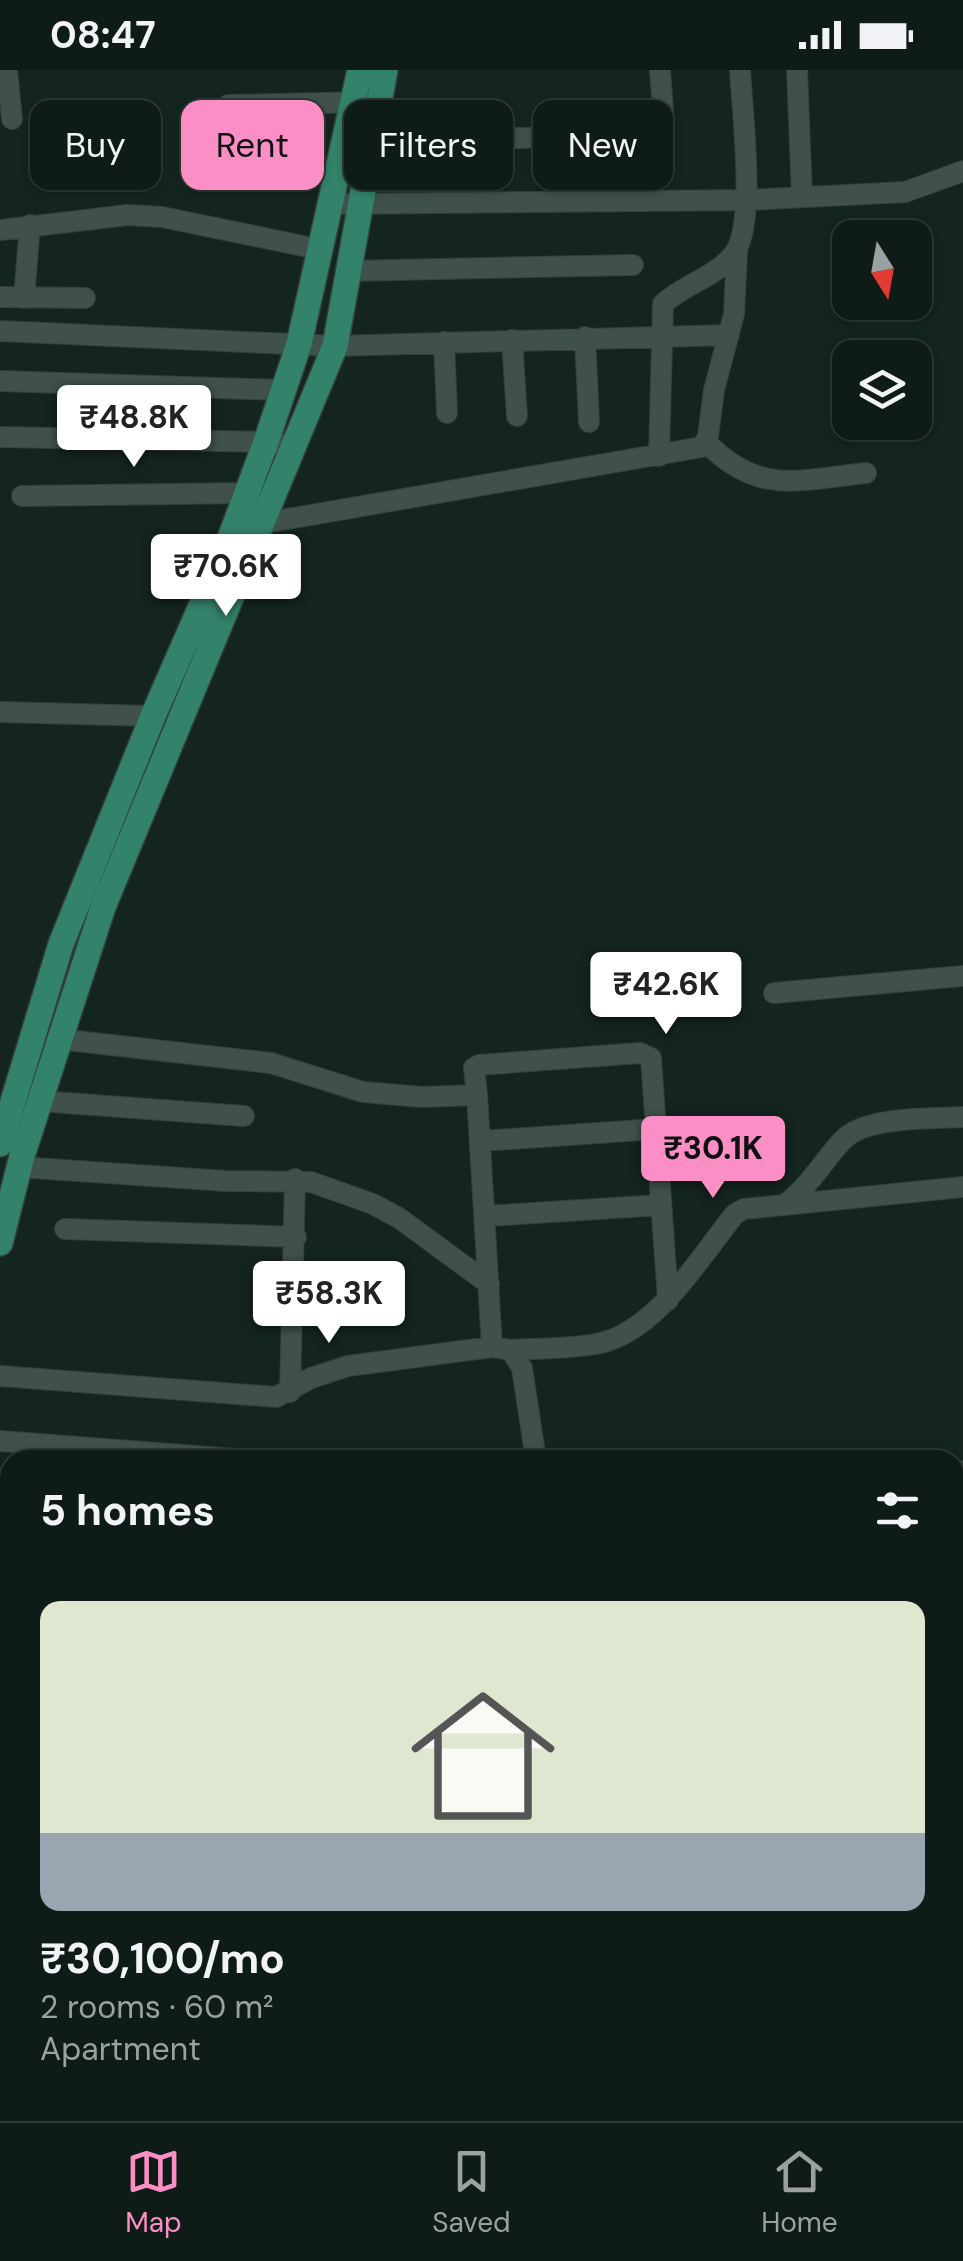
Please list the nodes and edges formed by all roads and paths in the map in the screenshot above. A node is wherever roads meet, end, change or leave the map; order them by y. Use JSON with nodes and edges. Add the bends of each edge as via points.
{"nodes":[{"id":1,"x":8,"y":70,"type":"edge"},
{"id":2,"x":360,"y":70,"type":"edge"},
{"id":3,"x":386,"y":70,"type":"edge"},
{"id":4,"x":660,"y":70,"type":"edge"},
{"id":5,"x":740,"y":70,"type":"edge"},
{"id":6,"x":797,"y":70,"type":"edge"},
{"id":7,"x":0,"y":72,"type":"edge"},
{"id":8,"x":367,"y":100,"type":"edge"},
{"id":9,"x":368,"y":100,"type":"edge"},
{"id":10,"x":12,"y":119,"type":"dead end"},
{"id":11,"x":513,"y":138,"type":"edge"},
{"id":12,"x":344,"y":164,"type":"edge"},
{"id":13,"x":963,"y":171,"type":"edge"},
{"id":14,"x":366,"y":190,"type":"edge"},
{"id":15,"x":802,"y":197,"type":"junction"},
{"id":16,"x":747,"y":200,"type":"junction"},
{"id":17,"x":329,"y":204,"type":"junction"},
{"id":18,"x":364,"y":205,"type":"junction"},
{"id":19,"x":30,"y":225,"type":"junction"},
{"id":20,"x":0,"y":230,"type":"edge"},
{"id":21,"x":318,"y":249,"type":"junction"},
{"id":22,"x":736,"y":252,"type":"junction"},
{"id":23,"x":634,"y":264,"type":"dead end"},
{"id":24,"x":347,"y":271,"type":"junction"},
{"id":25,"x":0,"y":298,"type":"edge"},
{"id":26,"x":24,"y":298,"type":"junction"},
{"id":27,"x":85,"y":298,"type":"dead end"},
{"id":28,"x":0,"y":331,"type":"edge"},
{"id":29,"x":660,"y":334,"type":"junction"},
{"id":30,"x":729,"y":335,"type":"junction"},
{"id":31,"x":585,"y":337,"type":"junction"},
{"id":32,"x":512,"y":340,"type":"junction"},
{"id":33,"x":444,"y":342,"type":"junction"},
{"id":34,"x":298,"y":344,"type":"junction"},
{"id":35,"x":335,"y":346,"type":"junction"},
{"id":36,"x":0,"y":380,"type":"edge"},
{"id":37,"x":284,"y":390,"type":"junction"},
{"id":38,"x":448,"y":413,"type":"dead end"},
{"id":39,"x":517,"y":416,"type":"dead end"},
{"id":40,"x":589,"y":422,"type":"dead end"},
{"id":41,"x":0,"y":437,"type":"edge"},
{"id":42,"x":266,"y":442,"type":"junction"},
{"id":43,"x":706,"y":442,"type":"junction"},
{"id":44,"x":294,"y":446,"type":"junction"},
{"id":45,"x":659,"y":456,"type":"junction"},
{"id":46,"x":866,"y":473,"type":"dead end"},
{"id":47,"x":247,"y":494,"type":"junction"},
{"id":48,"x":22,"y":496,"type":"dead end"},
{"id":49,"x":265,"y":524,"type":"junction"},
{"id":50,"x":0,"y":712,"type":"edge"},
{"id":51,"x":153,"y":716,"type":"junction"},
{"id":52,"x":963,"y":976,"type":"edge"},
{"id":53,"x":774,"y":993,"type":"dead end"},
{"id":54,"x":58,"y":1040,"type":"junction"},
{"id":55,"x":477,"y":1095,"type":"junction"},
{"id":56,"x":39,"y":1101,"type":"junction"},
{"id":57,"x":244,"y":1116,"type":"dead end"},
{"id":58,"x":963,"y":1117,"type":"edge"},
{"id":59,"x":656,"y":1130,"type":"junction"},
{"id":60,"x":482,"y":1141,"type":"junction"},
{"id":61,"x":0,"y":1144,"type":"edge"},
{"id":62,"x":19,"y":1167,"type":"junction"},
{"id":63,"x":295,"y":1179,"type":"junction"},
{"id":64,"x":963,"y":1187,"type":"edge"},
{"id":65,"x":786,"y":1203,"type":"junction"},
{"id":66,"x":661,"y":1204,"type":"junction"},
{"id":67,"x":486,"y":1216,"type":"junction"},
{"id":68,"x":65,"y":1229,"type":"dead end"},
{"id":69,"x":296,"y":1237,"type":"junction"},
{"id":70,"x":0,"y":1243,"type":"edge"},
{"id":71,"x":488,"y":1284,"type":"junction"},
{"id":72,"x":668,"y":1300,"type":"junction"},
{"id":73,"x":501,"y":1348,"type":"junction"},
{"id":74,"x":0,"y":1376,"type":"edge"},
{"id":75,"x":290,"y":1392,"type":"junction"},
{"id":76,"x":0,"y":1441,"type":"edge"},
{"id":77,"x":117,"y":1450,"type":"edge"},
{"id":78,"x":534,"y":1450,"type":"edge"}],
"edges":[{"from":1,"to":7,"type":"street"},
{"from":1,"to":10,"type":"street"},
{"from":2,"to":8,"type":"main road"},
{"from":3,"to":9,"type":"main road"},
{"from":4,"to":11,"type":"street","via":[[664,123],[657,134]]},
{"from":5,"to":16,"type":"street"},
{"from":6,"to":15,"type":"street"},
{"from":12,"to":17,"type":"main road"},
{"from":13,"to":15,"type":"street","via":[[905,192]]},
{"from":14,"to":18,"type":"main road"},
{"from":15,"to":16,"type":"street"},
{"from":16,"to":18,"type":"street"},
{"from":16,"to":22,"type":"street"},
{"from":17,"to":18,"type":"street"},
{"from":17,"to":21,"type":"main road"},
{"from":18,"to":24,"type":"main road"},
{"from":19,"to":20,"type":"street"},
{"from":19,"to":21,"type":"street","via":[[162,217]]},
{"from":19,"to":26,"type":"street"},
{"from":21,"to":34,"type":"main road"},
{"from":22,"to":29,"type":"street","via":[[663,304]]},
{"from":22,"to":30,"type":"street"},
{"from":23,"to":24,"type":"street"},
{"from":24,"to":35,"type":"main road"},
{"from":25,"to":26,"type":"street"},
{"from":26,"to":27,"type":"street"},
{"from":28,"to":34,"type":"street"},
{"from":29,"to":30,"type":"street"},
{"from":29,"to":31,"type":"street"},
{"from":29,"to":45,"type":"street"},
{"from":30,"to":43,"type":"street"},
{"from":31,"to":32,"type":"street"},
{"from":31,"to":40,"type":"street"},
{"from":32,"to":33,"type":"street"},
{"from":32,"to":39,"type":"street"},
{"from":33,"to":35,"type":"street"},
{"from":33,"to":38,"type":"street"},
{"from":34,"to":35,"type":"street"},
{"from":34,"to":37,"type":"main road"},
{"from":35,"to":44,"type":"main road"},
{"from":36,"to":37,"type":"street"},
{"from":37,"to":42,"type":"main road"},
{"from":41,"to":42,"type":"street"},
{"from":42,"to":44,"type":"street"},
{"from":42,"to":47,"type":"main road"},
{"from":43,"to":45,"type":"street"},
{"from":43,"to":46,"type":"street","via":[[747,475],[794,480]]},
{"from":44,"to":49,"type":"main road"},
{"from":45,"to":49,"type":"street"},
{"from":47,"to":48,"type":"street"},
{"from":47,"to":51,"type":"main road"},
{"from":49,"to":54,"type":"main road","via":[[103,907]]},
{"from":50,"to":51,"type":"street"},
{"from":51,"to":61,"type":"main road","via":[[61,944]]},
{"from":52,"to":53,"type":"street"},
{"from":54,"to":55,"type":"street","via":[[272,1063],[363,1092]]},
{"from":54,"to":56,"type":"main road"},
{"from":55,"to":59,"type":"street","via":[[479,1064],[640,1053],[652,1062]]},
{"from":55,"to":60,"type":"street"},
{"from":56,"to":57,"type":"street"},
{"from":56,"to":62,"type":"main road"},
{"from":58,"to":65,"type":"street","via":[[861,1127]]},
{"from":59,"to":60,"type":"street"},
{"from":59,"to":66,"type":"street"},
{"from":60,"to":67,"type":"street"},
{"from":62,"to":63,"type":"street"},
{"from":62,"to":70,"type":"main road"},
{"from":63,"to":69,"type":"street"},
{"from":63,"to":71,"type":"street","via":[[374,1204]]},
{"from":64,"to":65,"type":"street"},
{"from":65,"to":72,"type":"street","via":[[735,1214]]},
{"from":66,"to":67,"type":"street"},
{"from":66,"to":72,"type":"street"},
{"from":67,"to":71,"type":"street"},
{"from":68,"to":69,"type":"street"},
{"from":69,"to":75,"type":"street"},
{"from":71,"to":73,"type":"street"},
{"from":72,"to":73,"type":"street","via":[[599,1344]]},
{"from":73,"to":75,"type":"street","via":[[348,1366]]},
{"from":73,"to":78,"type":"street","via":[[522,1368]]},
{"from":74,"to":75,"type":"street","via":[[276,1397]]},
{"from":76,"to":77,"type":"street"}]}
